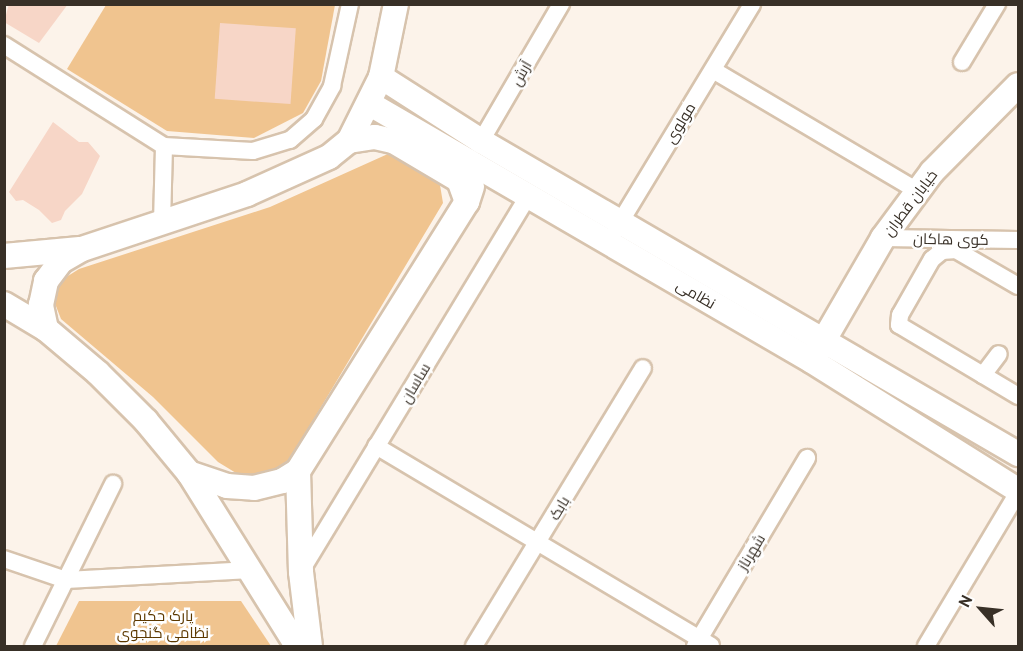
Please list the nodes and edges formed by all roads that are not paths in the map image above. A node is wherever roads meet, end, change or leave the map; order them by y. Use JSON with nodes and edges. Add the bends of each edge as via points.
{"nodes":[{"id":1,"x":350,"y":4,"type":"edge"},
{"id":2,"x":396,"y":4,"type":"edge"},
{"id":3,"x":561,"y":4,"type":"edge"},
{"id":4,"x":752,"y":4,"type":"edge"},
{"id":5,"x":997,"y":4,"type":"edge"},
{"id":6,"x":4,"y":45,"type":"edge"},
{"id":7,"x":962,"y":62,"type":"dead end"},
{"id":8,"x":712,"y":70,"type":"junction"},
{"id":9,"x":381,"y":77,"type":"junction"},
{"id":10,"x":1018,"y":85,"type":"edge"},
{"id":11,"x":370,"y":104,"type":"junction"},
{"id":12,"x":349,"y":141,"type":"junction"},
{"id":13,"x":482,"y":141,"type":"junction"},
{"id":14,"x":164,"y":146,"type":"junction"},
{"id":15,"x":477,"y":168,"type":"junction"},
{"id":16,"x":918,"y":191,"type":"junction"},
{"id":17,"x":529,"y":195,"type":"junction"},
{"id":18,"x":467,"y":202,"type":"junction"},
{"id":19,"x":621,"y":221,"type":"junction"},
{"id":20,"x":162,"y":223,"type":"junction"},
{"id":21,"x":884,"y":238,"type":"junction"},
{"id":22,"x":1018,"y":240,"type":"edge"},
{"id":23,"x":608,"y":243,"type":"junction"},
{"id":24,"x":82,"y":249,"type":"junction"},
{"id":25,"x":4,"y":256,"type":"edge"},
{"id":26,"x":1018,"y":286,"type":"edge"},
{"id":27,"x":4,"y":304,"type":"edge"},
{"id":28,"x":46,"y":329,"type":"junction"},
{"id":29,"x":825,"y":339,"type":"junction"},
{"id":30,"x":999,"y":354,"type":"dead end"},
{"id":31,"x":812,"y":361,"type":"junction"},
{"id":32,"x":643,"y":368,"type":"dead end"},
{"id":33,"x":983,"y":375,"type":"junction"},
{"id":34,"x":1018,"y":396,"type":"edge"},
{"id":35,"x":376,"y":446,"type":"junction"},
{"id":36,"x":1018,"y":454,"type":"edge"},
{"id":37,"x":807,"y":458,"type":"dead end"},
{"id":38,"x":298,"y":471,"type":"junction"},
{"id":39,"x":189,"y":473,"type":"junction"},
{"id":40,"x":113,"y":484,"type":"dead end"},
{"id":41,"x":1018,"y":491,"type":"edge"},
{"id":42,"x":538,"y":543,"type":"junction"},
{"id":43,"x":4,"y":559,"type":"edge"},
{"id":44,"x":251,"y":570,"type":"junction"},
{"id":45,"x":301,"y":572,"type":"junction"},
{"id":46,"x":66,"y":580,"type":"junction"},
{"id":47,"x":701,"y":644,"type":"edge"},
{"id":48,"x":33,"y":646,"type":"edge"},
{"id":49,"x":297,"y":646,"type":"edge"},
{"id":50,"x":310,"y":646,"type":"edge"},
{"id":51,"x":474,"y":646,"type":"edge"},
{"id":52,"x":926,"y":646,"type":"edge"}],
"edges":[{"from":1,"to":14,"type":"street","via":[[332,86],[314,119],[290,140],[253,150]]},
{"from":2,"to":9,"type":"main road"},
{"from":3,"to":13,"type":"street","name":"آرش"},
{"from":4,"to":8,"type":"street","name":"مولوی"},
{"from":5,"to":7,"type":"street"},
{"from":6,"to":14,"type":"street"},
{"from":8,"to":16,"type":"street"},
{"from":8,"to":19,"type":"street","name":"مولوی"},
{"from":9,"to":11,"type":"main road"},
{"from":9,"to":13,"type":"main road","name":"نظامی"},
{"from":10,"to":16,"type":"main road","name":"خیابان قطران","via":[[993,106]]},
{"from":11,"to":12,"type":"main road"},
{"from":11,"to":15,"type":"main road","name":"نظامی"},
{"from":12,"to":18,"type":"main road","via":[[375,137],[393,141],[459,180]]},
{"from":12,"to":20,"type":"main road","via":[[329,157],[247,194]]},
{"from":13,"to":15,"type":"main road"},
{"from":13,"to":19,"type":"main road","name":"نظامی"},
{"from":14,"to":20,"type":"street"},
{"from":15,"to":17,"type":"main road","name":"نظامی"},
{"from":15,"to":18,"type":"main road"},
{"from":16,"to":21,"type":"main road","name":"خیابان قطران"},
{"from":17,"to":23,"type":"main road","name":"نظامی"},
{"from":17,"to":35,"type":"street","name":"ساسان"},
{"from":18,"to":38,"type":"main road"},
{"from":19,"to":23,"type":"street","name":"مولوی"},
{"from":19,"to":29,"type":"main road","name":"نظامی"},
{"from":20,"to":24,"type":"main road"},
{"from":21,"to":22,"type":"street","name":"کوی هاکان"},
{"from":21,"to":29,"type":"main road","name":"خیابان قطران"},
{"from":23,"to":31,"type":"main road","name":"نظامی"},
{"from":24,"to":25,"type":"main road"},
{"from":24,"to":28,"type":"main road","via":[[61,261],[46,281],[41,305]]},
{"from":26,"to":33,"type":"street","via":[[956,250],[942,251],[932,259],[900,315],[899,325],[907,332]]},
{"from":27,"to":28,"type":"main road"},
{"from":28,"to":39,"type":"main road","via":[[106,381]]},
{"from":29,"to":31,"type":"main road","name":"خیابان قطران"},
{"from":29,"to":36,"type":"main road","name":"نظامی"},
{"from":30,"to":33,"type":"street"},
{"from":31,"to":41,"type":"main road","name":"نظامی"},
{"from":32,"to":42,"type":"street","name":"بابک"},
{"from":33,"to":34,"type":"street"},
{"from":35,"to":42,"type":"street"},
{"from":35,"to":45,"type":"street","name":"ساسان"},
{"from":37,"to":47,"type":"street","name":"شهرناز"},
{"from":38,"to":39,"type":"main road","via":[[282,481],[254,488],[227,486]]},
{"from":38,"to":45,"type":"main road"},
{"from":39,"to":44,"type":"main road"},
{"from":40,"to":46,"type":"street"},
{"from":41,"to":52,"type":"street"},
{"from":42,"to":47,"type":"street"},
{"from":42,"to":51,"type":"street","name":"بابک"},
{"from":43,"to":46,"type":"street"},
{"from":44,"to":46,"type":"street"},
{"from":44,"to":49,"type":"main road"},
{"from":45,"to":50,"type":"main road"},
{"from":46,"to":48,"type":"street"}]}
